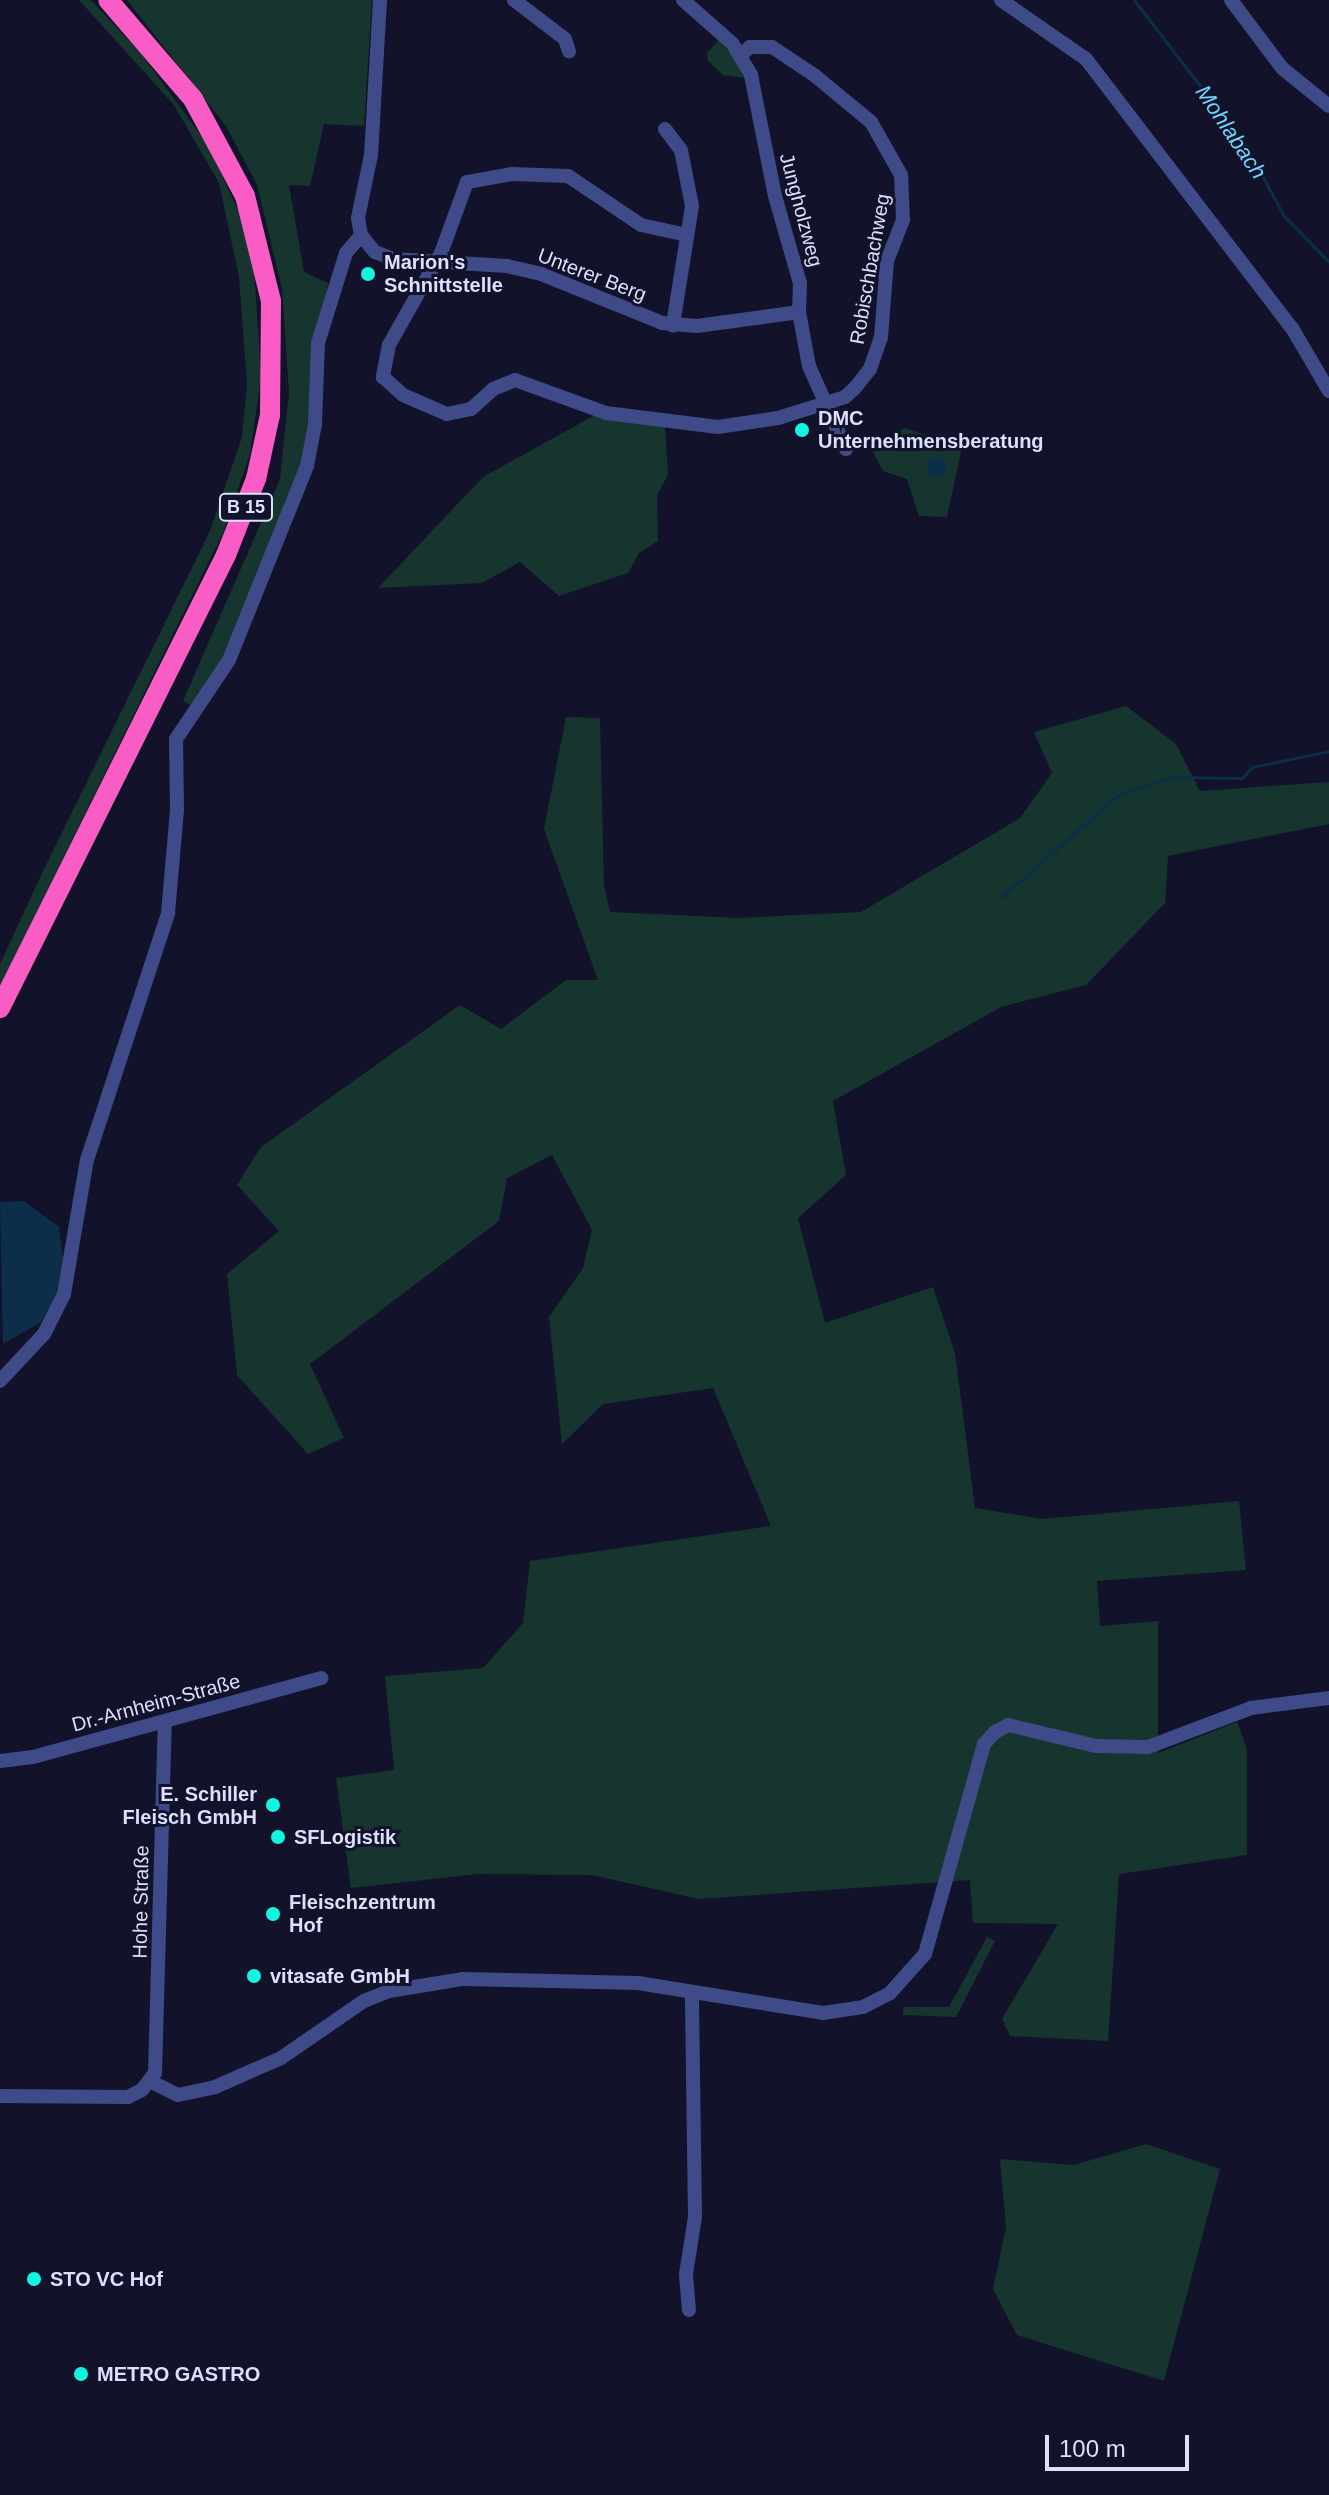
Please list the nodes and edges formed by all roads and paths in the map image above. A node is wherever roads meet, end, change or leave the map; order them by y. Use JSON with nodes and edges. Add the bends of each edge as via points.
{"nodes":[{"id":1,"x":108,"y":0,"type":"edge"},
{"id":2,"x":380,"y":0,"type":"edge"},
{"id":3,"x":514,"y":0,"type":"edge"},
{"id":4,"x":683,"y":0,"type":"edge"},
{"id":5,"x":1001,"y":0,"type":"edge"},
{"id":6,"x":1231,"y":0,"type":"edge"},
{"id":7,"x":569,"y":51,"type":"dead end"},
{"id":8,"x":742,"y":54,"type":"junction"},
{"id":9,"x":1329,"y":106,"type":"edge"},
{"id":10,"x":665,"y":129,"type":"dead end"},
{"id":11,"x":361,"y":235,"type":"junction"},
{"id":12,"x":687,"y":235,"type":"junction"},
{"id":13,"x":435,"y":263,"type":"junction"},
{"id":14,"x":799,"y":312,"type":"junction"},
{"id":15,"x":673,"y":325,"type":"junction"},
{"id":16,"x":1329,"y":391,"type":"edge"},
{"id":17,"x":822,"y":403,"type":"junction"},
{"id":18,"x":846,"y":449,"type":"dead end"},
{"id":19,"x":0,"y":1008,"type":"edge"},
{"id":20,"x":0,"y":1381,"type":"edge"},
{"id":21,"x":321,"y":1678,"type":"dead end"},
{"id":22,"x":1329,"y":1698,"type":"edge"},
{"id":23,"x":165,"y":1722,"type":"junction"},
{"id":24,"x":0,"y":1761,"type":"edge"},
{"id":25,"x":692,"y":1994,"type":"junction"},
{"id":26,"x":150,"y":2081,"type":"junction"},
{"id":27,"x":0,"y":2096,"type":"edge"},
{"id":28,"x":689,"y":2310,"type":"dead end"}],
"edges":[{"from":1,"to":19,"type":"highway","number":"B 15","via":[[193,99],[245,196],[271,301],[270,415],[256,479],[226,555]]},
{"from":2,"to":11,"type":"street","via":[[371,155],[358,218]]},
{"from":3,"to":7,"type":"street","via":[[565,39]]},
{"from":4,"to":8,"type":"street"},
{"from":5,"to":16,"type":"street","via":[[1086,59],[1292,328]]},
{"from":6,"to":9,"type":"street","via":[[1282,68]]},
{"from":8,"to":14,"type":"street","name":"Jungholzweg","via":[[796,266]]},
{"from":8,"to":17,"type":"street","name":"Robischbachweg","via":[[750,47],[772,47],[814,75],[871,122],[904,185],[903,220],[887,261],[877,353],[855,388]]},
{"from":10,"to":12,"type":"street","name":"Unterer Berg","via":[[685,164],[692,206]]},
{"from":11,"to":13,"type":"street","name":"Unterer Berg","via":[[385,257]]},
{"from":11,"to":20,"type":"street","via":[[346,253],[318,343],[315,424],[307,466],[229,660],[176,739],[177,810],[168,913],[87,1160],[64,1294],[44,1334]]},
{"from":12,"to":13,"type":"street","name":"Robischbachweg","via":[[641,225],[568,176],[481,176],[460,191]]},
{"from":12,"to":15,"type":"street","name":"Unterer Berg"},
{"from":13,"to":15,"type":"street","name":"Unterer Berg","via":[[507,266],[541,274]]},
{"from":13,"to":17,"type":"street","name":"Robischbachweg","via":[[382,364],[391,387],[447,414],[471,409],[493,389],[515,380],[606,413],[718,427],[754,424]]},
{"from":14,"to":15,"type":"street","name":"Unterer Berg"},
{"from":14,"to":17,"type":"street","name":"Jungholzweg"},
{"from":17,"to":18,"type":"street","name":"Jungholzweg"},
{"from":21,"to":23,"type":"street","name":"Dr.-Arnheim-Straße"},
{"from":22,"to":25,"type":"street","via":[[1243,1710],[1148,1747],[1096,1746],[1008,1725],[984,1744],[925,1954],[890,1993],[863,2007],[823,2013]]},
{"from":23,"to":24,"type":"street","name":"Dr.-Arnheim-Straße"},
{"from":23,"to":26,"type":"street","name":"Hohe Straße","via":[[157,2065]]},
{"from":25,"to":26,"type":"street","via":[[638,1983],[462,1979],[389,1991],[364,2001],[281,2058],[215,2087],[178,2095]]},
{"from":25,"to":28,"type":"street","via":[[695,2217],[686,2274]]},
{"from":26,"to":27,"type":"street","via":[[128,2097]]}]}
